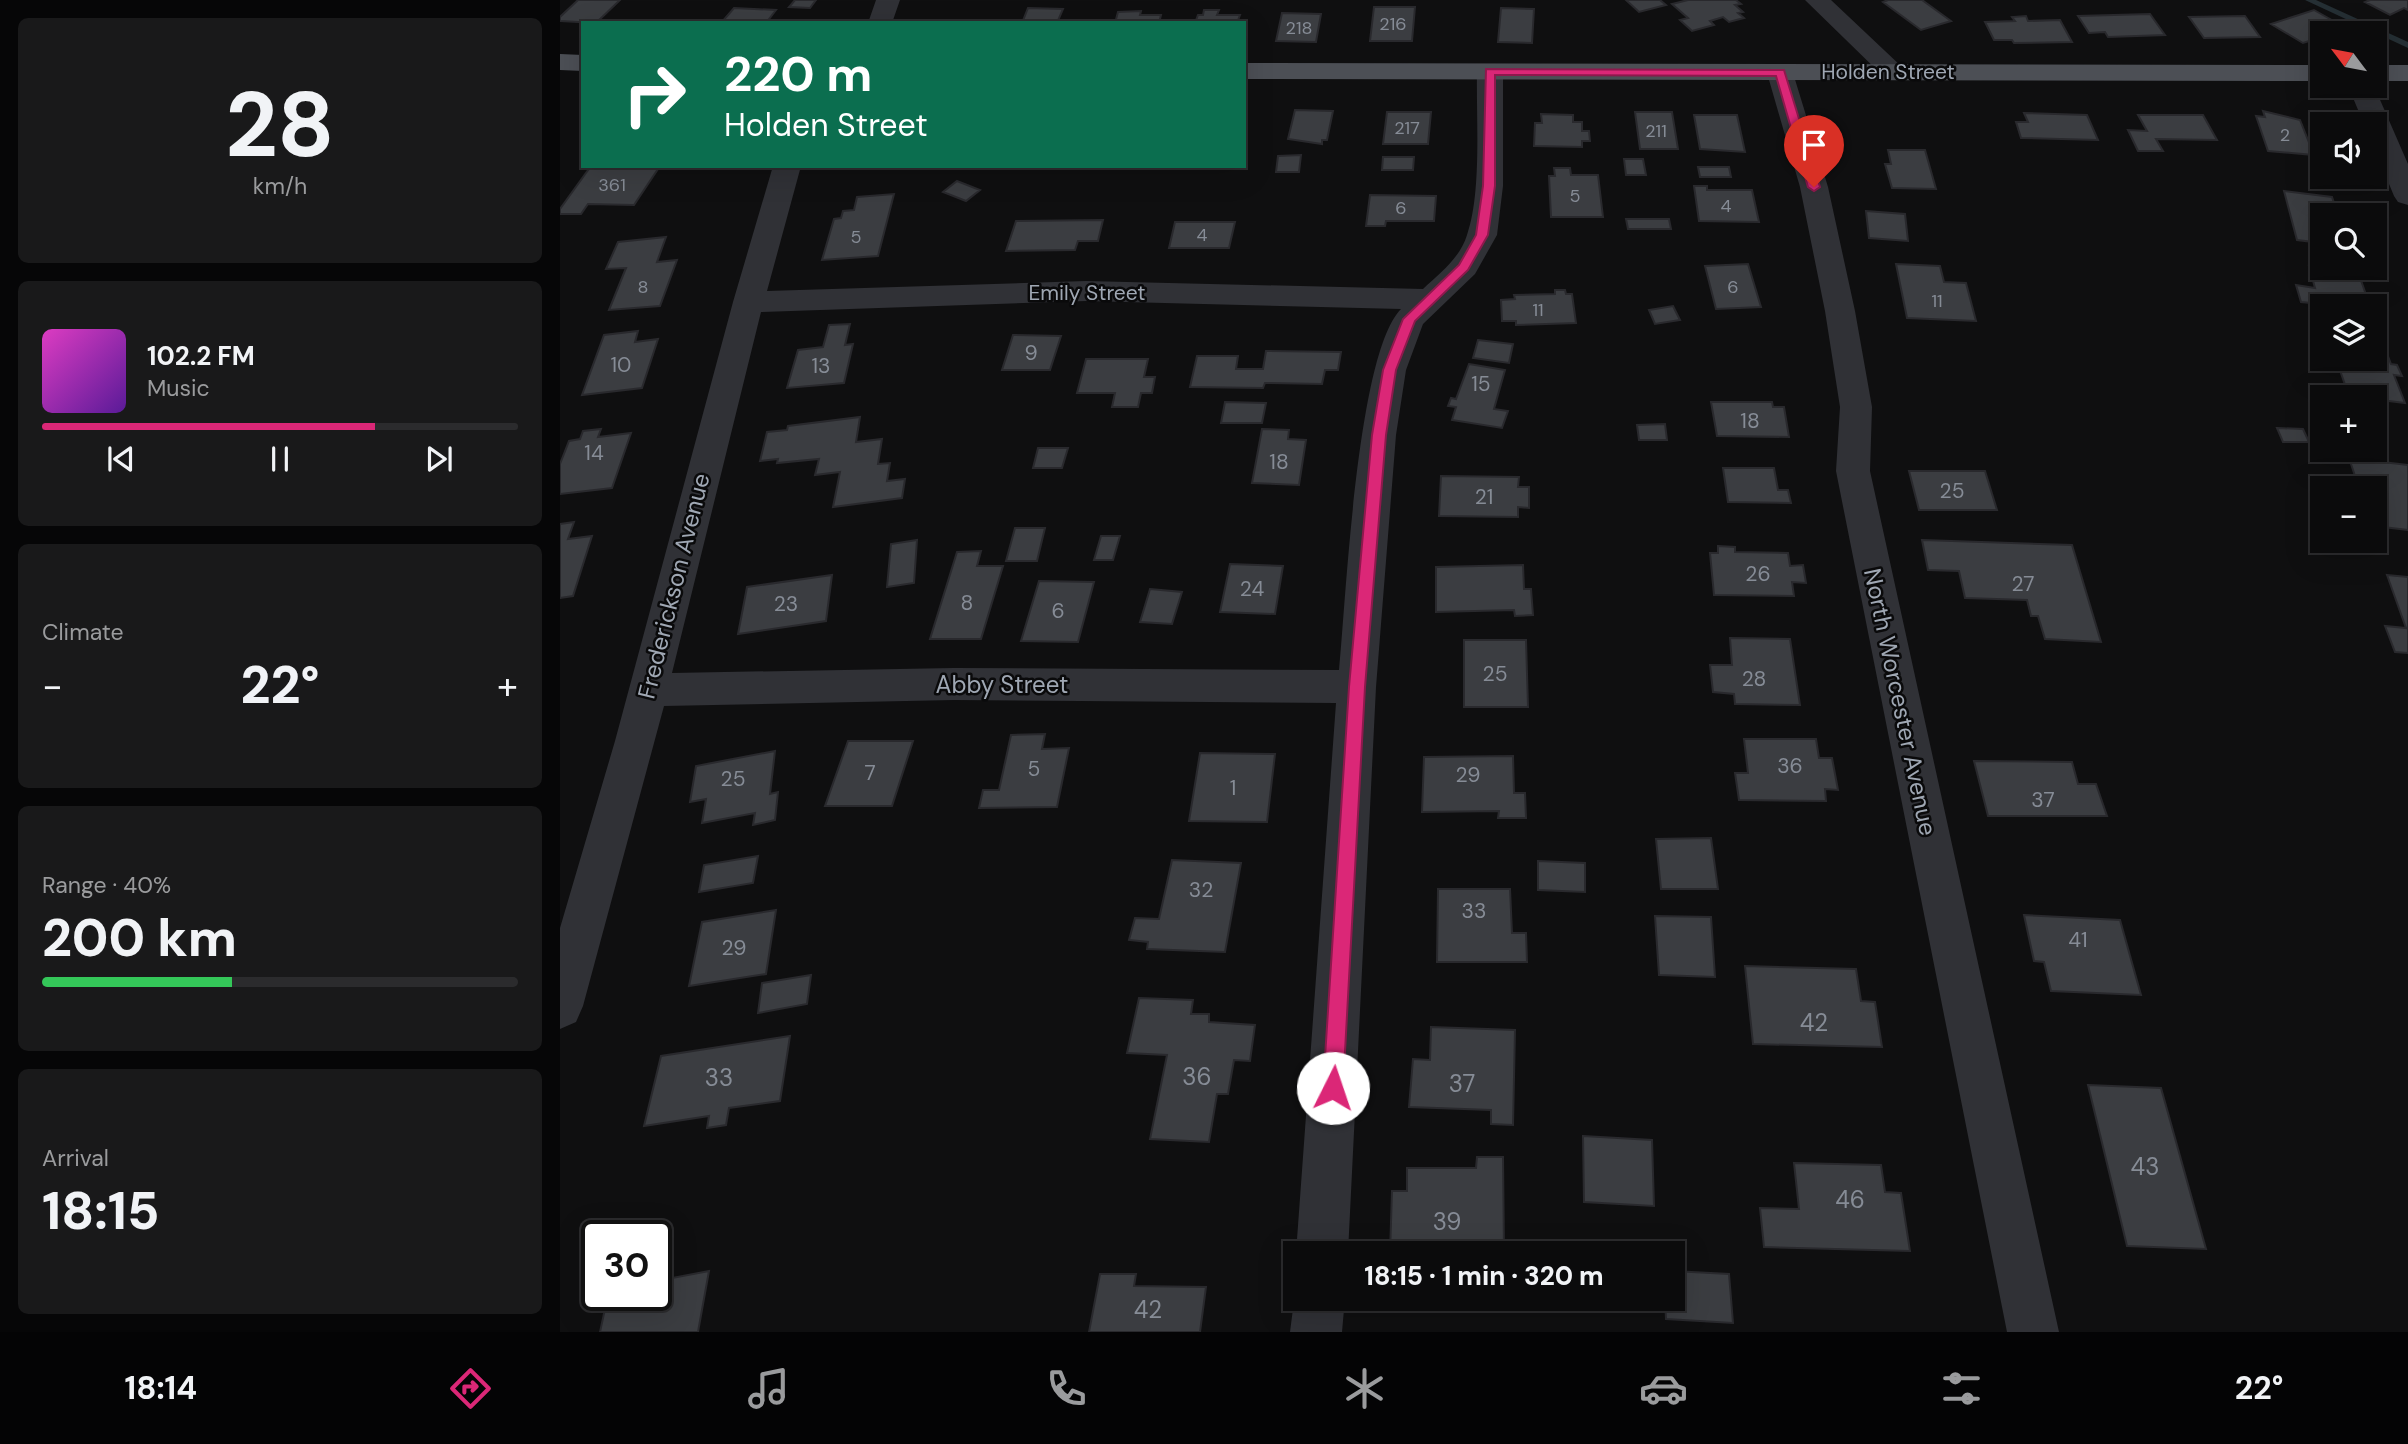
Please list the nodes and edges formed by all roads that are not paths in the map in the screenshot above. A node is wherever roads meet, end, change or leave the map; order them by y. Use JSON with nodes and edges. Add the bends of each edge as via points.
{"nodes":[{"id":1,"x":888,"y":0,"type":"edge"},
{"id":2,"x":1817,"y":0,"type":"edge"},
{"id":3,"x":881,"y":21,"type":"edge"},
{"id":4,"x":560,"y":62,"type":"edge"},
{"id":5,"x":581,"y":63,"type":"edge"},
{"id":6,"x":1246,"y":71,"type":"edge"},
{"id":7,"x":1490,"y":72,"type":"junction"},
{"id":8,"x":1780,"y":72,"type":"junction"},
{"id":9,"x":1893,"y":72,"type":"junction"},
{"id":10,"x":2310,"y":73,"type":"edge"},
{"id":11,"x":2387,"y":73,"type":"edge"},
{"id":12,"x":2408,"y":73,"type":"edge"},
{"id":13,"x":2366,"y":98,"type":"edge"},
{"id":14,"x":786,"y":168,"type":"edge"},
{"id":15,"x":2408,"y":196,"type":"edge"},
{"id":16,"x":1427,"y":299,"type":"junction"},
{"id":17,"x":748,"y":302,"type":"junction"},
{"id":18,"x":1357,"y":687,"type":"junction"},
{"id":19,"x":648,"y":690,"type":"junction"},
{"id":20,"x":560,"y":1006,"type":"edge"},
{"id":21,"x":1323,"y":1241,"type":"edge"},
{"id":22,"x":1318,"y":1311,"type":"edge"},
{"id":23,"x":1316,"y":1332,"type":"edge"},
{"id":24,"x":2033,"y":1332,"type":"edge"}],
"edges":[{"from":1,"to":3,"type":"street"},
{"from":2,"to":9,"type":"street"},
{"from":4,"to":5,"type":"main road"},
{"from":6,"to":7,"type":"main road","name":"Holden Street"},
{"from":7,"to":8,"type":"main road","name":"Holden Street"},
{"from":7,"to":16,"type":"street","via":[[1489,186],[1482,235],[1452,281]]},
{"from":8,"to":9,"type":"main road","name":"Holden Street"},
{"from":8,"to":24,"type":"street","name":"North Worcester Avenue","via":[[1814,187],[1839,310],[1856,407],[1853,471]]},
{"from":9,"to":10,"type":"main road","name":"Holden Street"},
{"from":11,"to":12,"type":"main road"},
{"from":13,"to":15,"type":"street"},
{"from":14,"to":17,"type":"street","name":"Frederickson Avenue"},
{"from":16,"to":17,"type":"street","name":"Emily Street","via":[[1086,290]]},
{"from":16,"to":18,"type":"street","via":[[1409,319],[1390,370],[1379,435]]},
{"from":17,"to":19,"type":"street","name":"Frederickson Avenue"},
{"from":18,"to":19,"type":"street","name":"Abby Street","via":[[954,684]]},
{"from":18,"to":21,"type":"street"},
{"from":19,"to":20,"type":"street","name":"Frederickson Avenue"},
{"from":22,"to":23,"type":"street"}]}
